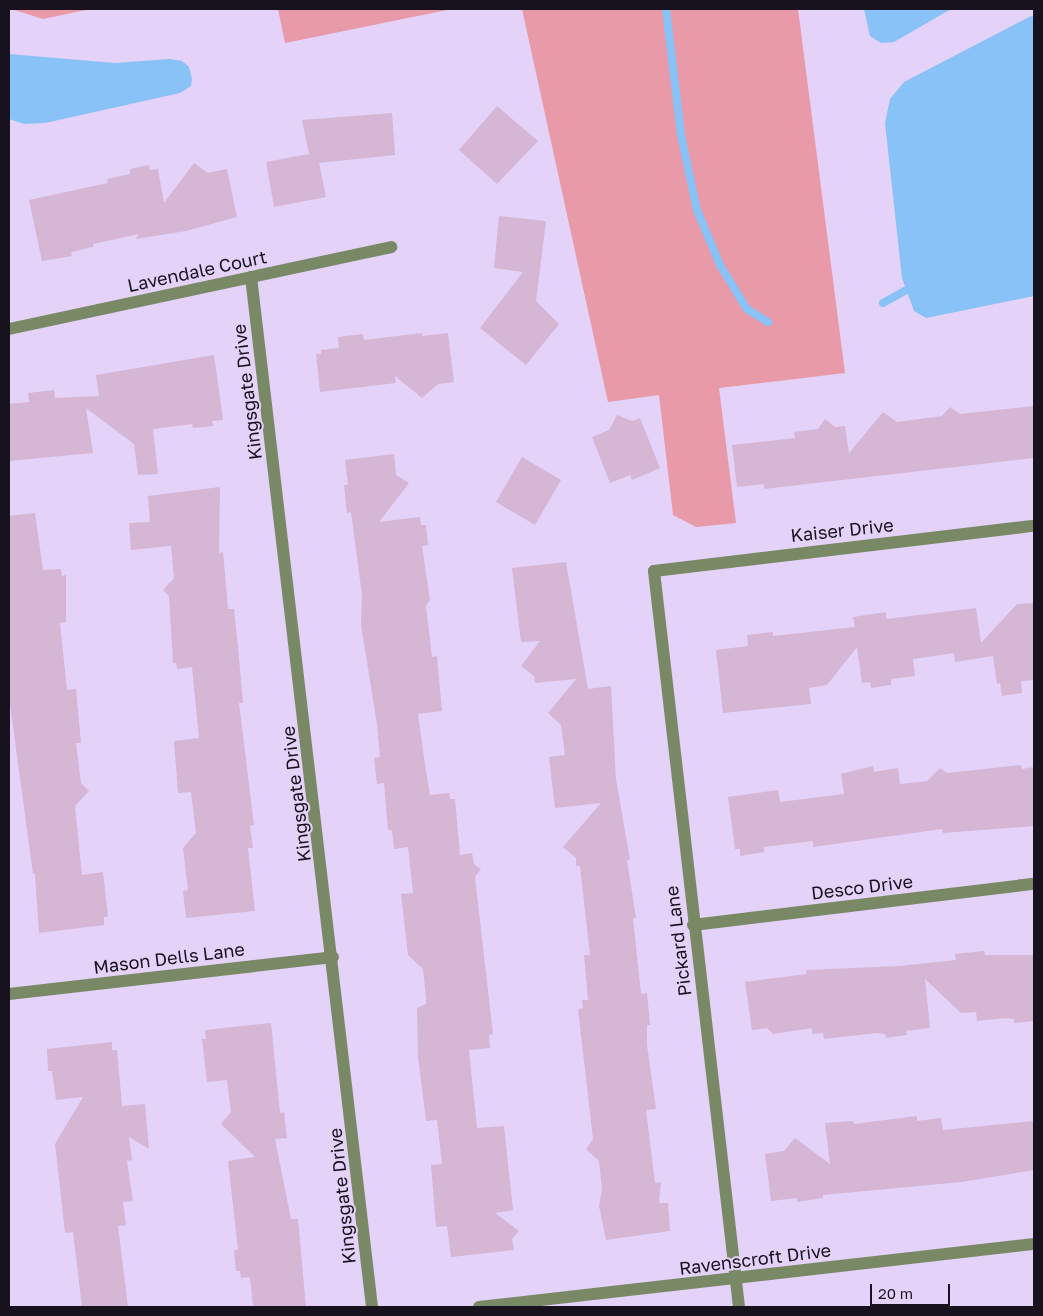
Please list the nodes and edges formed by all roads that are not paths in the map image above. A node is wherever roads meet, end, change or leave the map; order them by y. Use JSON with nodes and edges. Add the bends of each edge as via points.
{"nodes":[{"id":1,"x":391,"y":246,"type":"dead end"},
{"id":2,"x":252,"y":277,"type":"junction"},
{"id":3,"x":9,"y":329,"type":"edge"},
{"id":4,"x":1034,"y":526,"type":"edge"},
{"id":5,"x":654,"y":571,"type":"joint"},
{"id":6,"x":1034,"y":884,"type":"edge"},
{"id":7,"x":694,"y":925,"type":"junction"},
{"id":8,"x":333,"y":957,"type":"junction"},
{"id":9,"x":9,"y":994,"type":"edge"},
{"id":10,"x":1034,"y":1244,"type":"edge"},
{"id":11,"x":735,"y":1278,"type":"junction"},
{"id":12,"x":372,"y":1307,"type":"edge"},
{"id":13,"x":479,"y":1307,"type":"edge"},
{"id":14,"x":739,"y":1307,"type":"edge"}],
"edges":[{"from":1,"to":2,"type":"street","name":"Lavendale Court"},
{"from":2,"to":3,"type":"street","name":"Lavendale Court"},
{"from":2,"to":8,"type":"street","name":"Kingsgate Drive"},
{"from":4,"to":5,"type":"street","name":"Kaiser Drive"},
{"from":5,"to":7,"type":"street","name":"Pickard Lane"},
{"from":6,"to":7,"type":"street","name":"Desco Drive"},
{"from":7,"to":11,"type":"street","name":"Pickard Lane"},
{"from":8,"to":9,"type":"street","name":"Mason Dells Lane"},
{"from":8,"to":12,"type":"street","name":"Kingsgate Drive"},
{"from":10,"to":11,"type":"street","name":"Ravenscroft Drive"},
{"from":11,"to":13,"type":"street","name":"Ravenscroft Drive"},
{"from":11,"to":14,"type":"street","name":"Pickard Lane"}]}
